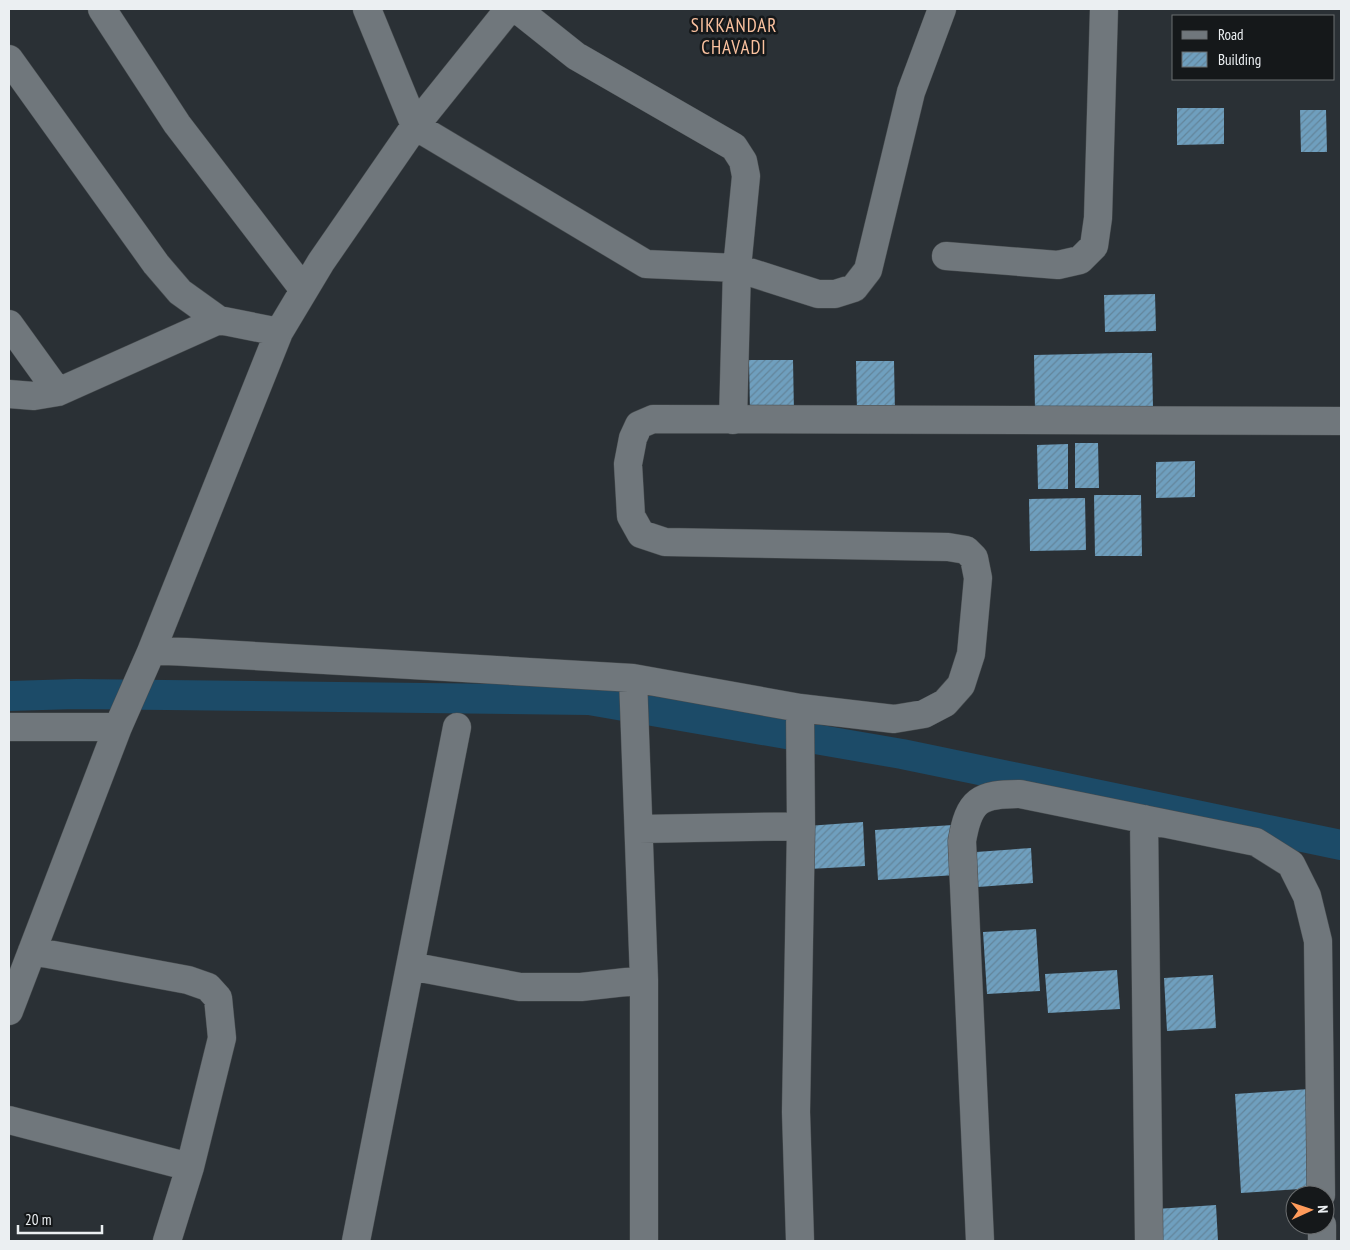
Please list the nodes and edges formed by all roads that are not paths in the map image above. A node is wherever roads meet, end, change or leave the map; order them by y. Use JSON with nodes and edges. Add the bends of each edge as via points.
{"nodes":[{"id":1,"x":102,"y":9,"type":"edge"},
{"id":2,"x":367,"y":9,"type":"edge"},
{"id":3,"x":509,"y":9,"type":"edge"},
{"id":4,"x":517,"y":9,"type":"edge"},
{"id":5,"x":942,"y":9,"type":"edge"},
{"id":6,"x":1104,"y":9,"type":"edge"},
{"id":7,"x":9,"y":60,"type":"edge"},
{"id":8,"x":415,"y":126,"type":"junction"},
{"id":9,"x":946,"y":256,"type":"dead end"},
{"id":10,"x":737,"y":268,"type":"junction"},
{"id":11,"x":304,"y":290,"type":"junction"},
{"id":12,"x":220,"y":320,"type":"junction"},
{"id":13,"x":9,"y":324,"type":"edge"},
{"id":14,"x":279,"y":332,"type":"junction"},
{"id":15,"x":58,"y":392,"type":"junction"},
{"id":16,"x":9,"y":394,"type":"edge"},
{"id":17,"x":733,"y":420,"type":"junction"},
{"id":18,"x":1341,"y":421,"type":"edge"},
{"id":19,"x":152,"y":651,"type":"junction"},
{"id":20,"x":633,"y":679,"type":"junction"},
{"id":21,"x":800,"y":709,"type":"junction"},
{"id":22,"x":9,"y":727,"type":"edge"},
{"id":23,"x":119,"y":727,"type":"junction"},
{"id":24,"x":457,"y":727,"type":"dead end"},
{"id":25,"x":1144,"y":819,"type":"junction"},
{"id":26,"x":801,"y":826,"type":"junction"},
{"id":27,"x":639,"y":829,"type":"junction"},
{"id":28,"x":32,"y":951,"type":"junction"},
{"id":29,"x":410,"y":966,"type":"junction"},
{"id":30,"x":644,"y":980,"type":"junction"},
{"id":31,"x":9,"y":1010,"type":"edge"},
{"id":32,"x":9,"y":1120,"type":"edge"},
{"id":33,"x":190,"y":1167,"type":"junction"},
{"id":34,"x":1321,"y":1185,"type":"edge"},
{"id":35,"x":167,"y":1241,"type":"edge"},
{"id":36,"x":356,"y":1241,"type":"edge"},
{"id":37,"x":644,"y":1241,"type":"edge"},
{"id":38,"x":800,"y":1241,"type":"edge"},
{"id":39,"x":980,"y":1241,"type":"edge"},
{"id":40,"x":1149,"y":1241,"type":"edge"}],
"edges":[{"from":1,"to":11,"type":"street","via":[[177,124]]},
{"from":2,"to":8,"type":"street"},
{"from":3,"to":8,"type":"street"},
{"from":4,"to":10,"type":"street","via":[[576,56],[734,147],[743,161],[746,176]]},
{"from":5,"to":10,"type":"street","via":[[911,92],[868,270],[854,288],[835,294],[818,294]]},
{"from":6,"to":9,"type":"street","via":[[1098,218],[1094,246],[1080,260],[1058,265]]},
{"from":7,"to":12,"type":"street","via":[[156,264],[180,292]]},
{"from":8,"to":10,"type":"street","via":[[646,264]]},
{"from":8,"to":11,"type":"street"},
{"from":10,"to":17,"type":"street"},
{"from":11,"to":14,"type":"street"},
{"from":12,"to":14,"type":"street"},
{"from":12,"to":15,"type":"street"},
{"from":13,"to":15,"type":"street"},
{"from":14,"to":19,"type":"street"},
{"from":15,"to":16,"type":"street","via":[[34,396]]},
{"from":17,"to":18,"type":"street"},
{"from":17,"to":21,"type":"street","via":[[653,419],[639,425],[628,464],[631,516],[641,534],[665,542],[948,547],[966,550],[974,558],[978,578],[971,654],[961,685],[945,703],[924,714],[894,719]]},
{"from":19,"to":20,"type":"street"},
{"from":19,"to":23,"type":"street"},
{"from":20,"to":21,"type":"street"},
{"from":20,"to":27,"type":"street"},
{"from":21,"to":26,"type":"street"},
{"from":22,"to":23,"type":"street"},
{"from":23,"to":28,"type":"street"},
{"from":24,"to":29,"type":"street"},
{"from":25,"to":34,"type":"street","via":[[1256,842],[1291,864],[1307,896],[1318,941]]},
{"from":25,"to":39,"type":"street","via":[[1020,794],[997,794],[978,801],[966,817],[962,841]]},
{"from":25,"to":40,"type":"street"},
{"from":26,"to":27,"type":"street"},
{"from":26,"to":38,"type":"street","via":[[796,1112]]},
{"from":27,"to":30,"type":"street"},
{"from":28,"to":31,"type":"street"},
{"from":28,"to":33,"type":"street","via":[[188,980],[208,987],[218,998],[222,1038]]},
{"from":29,"to":30,"type":"street","via":[[520,987],[581,987]]},
{"from":29,"to":36,"type":"street"},
{"from":30,"to":37,"type":"street"},
{"from":32,"to":33,"type":"street"},
{"from":33,"to":35,"type":"street"}]}
